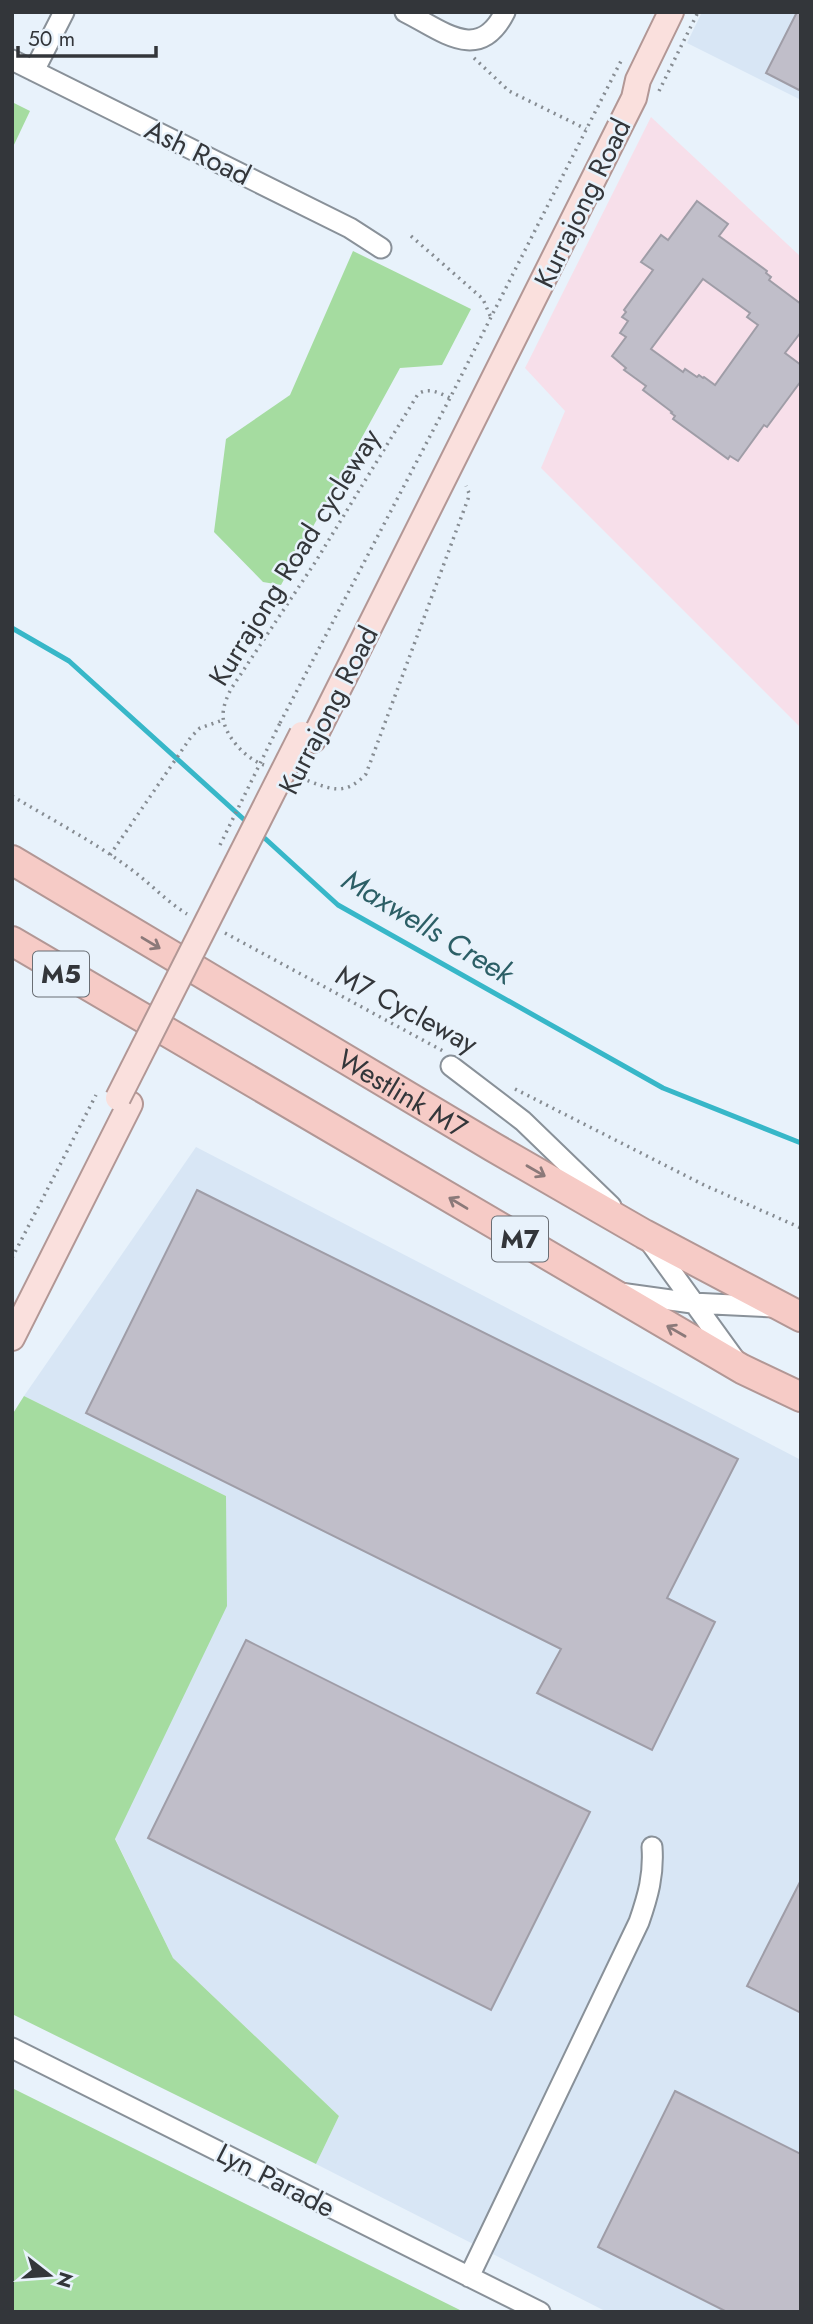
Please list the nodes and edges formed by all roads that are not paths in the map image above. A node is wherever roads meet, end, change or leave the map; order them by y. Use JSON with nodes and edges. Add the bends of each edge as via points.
{"nodes":[{"id":1,"x":64,"y":12,"type":"edge"},
{"id":2,"x":405,"y":12,"type":"edge"},
{"id":3,"x":505,"y":12,"type":"edge"},
{"id":4,"x":671,"y":12,"type":"edge"},
{"id":5,"x":12,"y":60,"type":"edge"},
{"id":6,"x":34,"y":71,"type":"junction"},
{"id":7,"x":381,"y":248,"type":"dead end"},
{"id":8,"x":12,"y":860,"type":"edge"},
{"id":9,"x":12,"y":868,"type":"edge"},
{"id":10,"x":92,"y":908,"type":"junction"},
{"id":11,"x":12,"y":941,"type":"edge"},
{"id":12,"x":12,"y":950,"type":"edge"},
{"id":13,"x":110,"y":998,"type":"junction"},
{"id":14,"x":450,"y":1060,"type":"road end"},
{"id":15,"x":116,"y":1097,"type":"junction"},
{"id":16,"x":639,"y":1231,"type":"junction"},
{"id":17,"x":609,"y":1292,"type":"junction"},
{"id":18,"x":692,"y":1303,"type":"junction"},
{"id":19,"x":12,"y":1307,"type":"edge"},
{"id":20,"x":792,"y":1312,"type":"edge"},
{"id":21,"x":12,"y":1338,"type":"edge"},
{"id":22,"x":742,"y":1369,"type":"junction"},
{"id":23,"x":801,"y":1397,"type":"edge"},
{"id":24,"x":652,"y":1847,"type":"dead end"},
{"id":25,"x":12,"y":2048,"type":"edge"},
{"id":26,"x":469,"y":2277,"type":"junction"},
{"id":27,"x":540,"y":2312,"type":"edge"}],
"edges":[{"from":1,"to":6,"type":"street"},
{"from":2,"to":3,"type":"street","via":[[459,39],[473,41],[487,37]]},
{"from":4,"to":15,"type":"main road","name":"Kurrajong Road","via":[[638,80],[634,99],[298,732]]},
{"from":5,"to":6,"type":"street","name":"Ash Road"},
{"from":6,"to":7,"type":"street","name":"Ash Road","via":[[350,228]]},
{"from":8,"to":10,"type":"highway","name":"Westlink M7","number":"M7"},
{"from":9,"to":10,"type":"highway","number":"M7","via":[[66,899]]},
{"from":10,"to":16,"type":"highway","name":"Westlink M7","number":"M7","one_way":true},
{"from":11,"to":13,"type":"highway","number":"M7"},
{"from":12,"to":13,"type":"highway","number":"M5"},
{"from":17,"to":13,"type":"highway","number":"M7","one_way":true},
{"from":14,"to":16,"type":"street","via":[[523,1121]]},
{"from":15,"to":19,"type":"main road","name":"Kurrajong Road"},
{"from":15,"to":21,"type":"main road","name":"Kurrajong Road"},
{"from":16,"to":18,"type":"street"},
{"from":16,"to":20,"type":"highway","name":"Westlink M7","number":"M7"},
{"from":17,"to":18,"type":"street"},
{"from":22,"to":17,"type":"highway","number":"M7","one_way":true},
{"from":18,"to":20,"type":"street"},
{"from":18,"to":22,"type":"street"},
{"from":22,"to":23,"type":"highway","number":"M7"},
{"from":24,"to":26,"type":"street","via":[[649,1895],[639,1922]]},
{"from":25,"to":26,"type":"street","name":"Lyn Parade"},
{"from":26,"to":27,"type":"street","name":"Lyn Parade"}]}
